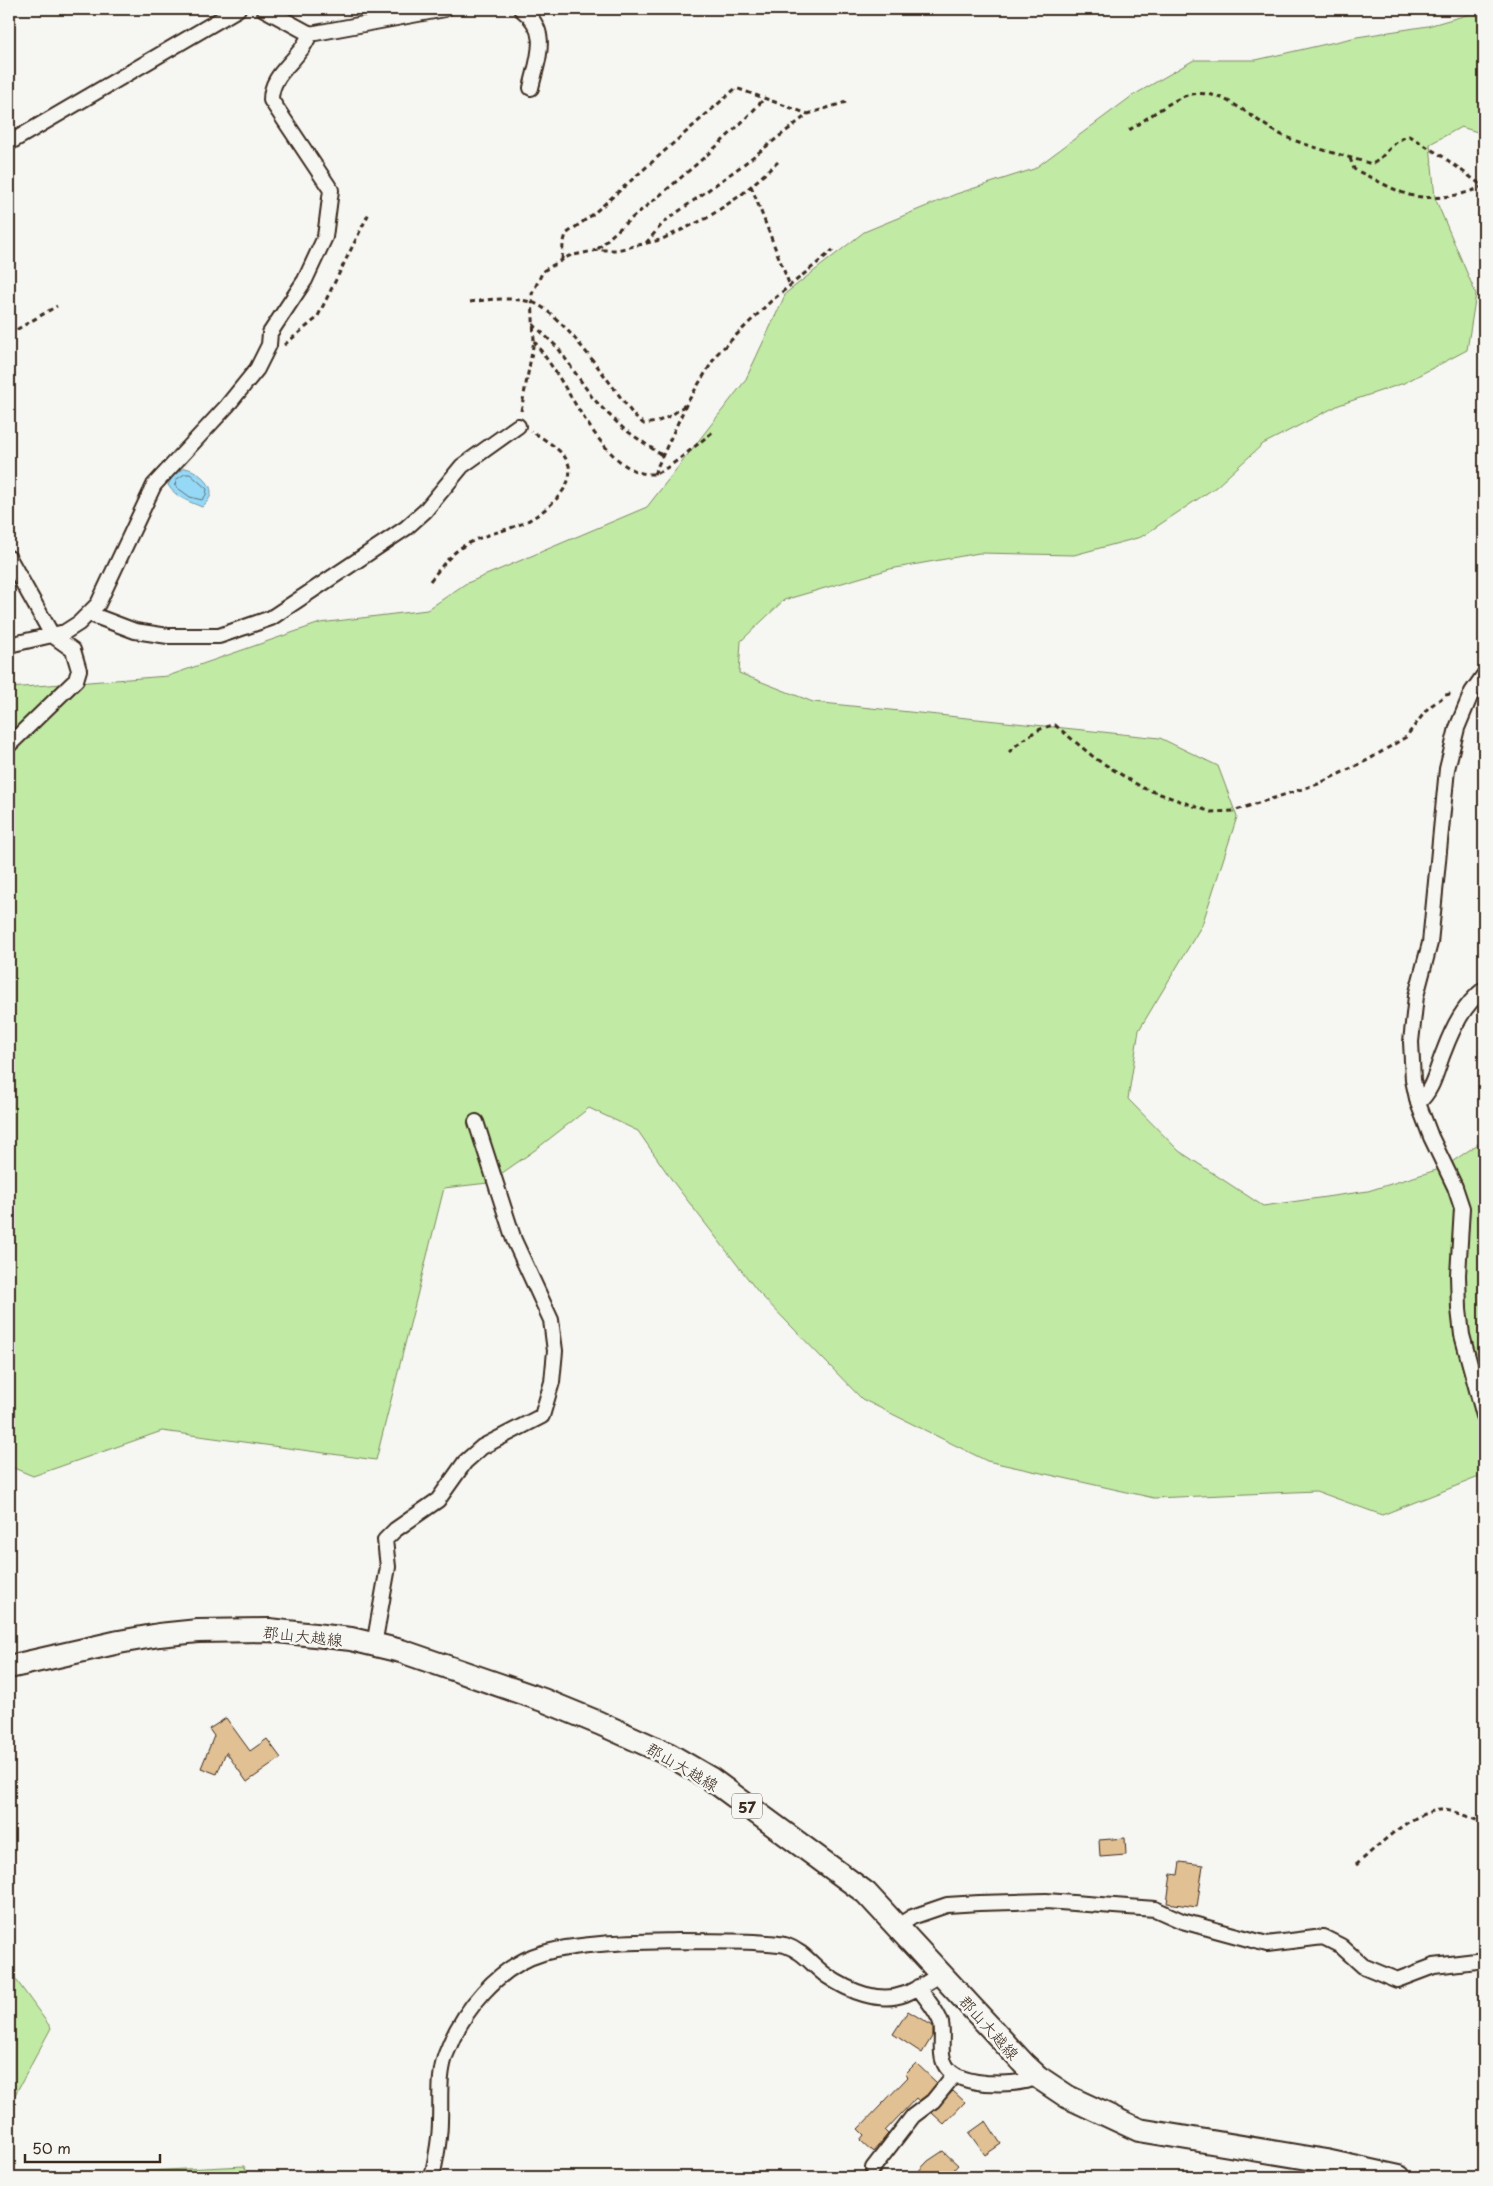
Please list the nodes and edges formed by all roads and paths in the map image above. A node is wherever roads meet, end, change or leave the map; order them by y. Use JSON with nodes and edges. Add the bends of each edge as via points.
{"nodes":[{"id":1,"x":236,"y":9,"type":"edge"},
{"id":2,"x":264,"y":9,"type":"edge"},
{"id":3,"x":446,"y":9,"type":"edge"},
{"id":4,"x":521,"y":9,"type":"edge"},
{"id":5,"x":310,"y":34,"type":"junction"},
{"id":6,"x":531,"y":88,"type":"dead end"},
{"id":7,"x":763,"y":100,"type":"junction"},
{"id":8,"x":846,"y":102,"type":"dead end"},
{"id":9,"x":808,"y":114,"type":"junction"},
{"id":10,"x":1129,"y":130,"type":"dead end"},
{"id":11,"x":9,"y":143,"type":"edge"},
{"id":12,"x":1349,"y":157,"type":"junction"},
{"id":13,"x":778,"y":162,"type":"dead end"},
{"id":14,"x":751,"y":186,"type":"junction"},
{"id":15,"x":1484,"y":187,"type":"edge"},
{"id":16,"x":370,"y":211,"type":"dead end"},
{"id":17,"x":645,"y":244,"type":"junction"},
{"id":18,"x":598,"y":250,"type":"junction"},
{"id":19,"x":833,"y":250,"type":"dead end"},
{"id":20,"x":562,"y":259,"type":"junction"},
{"id":21,"x":790,"y":286,"type":"junction"},
{"id":22,"x":470,"y":302,"type":"dead end"},
{"id":23,"x":532,"y":302,"type":"junction"},
{"id":24,"x":57,"y":306,"type":"dead end"},
{"id":25,"x":532,"y":324,"type":"junction"},
{"id":26,"x":9,"y":334,"type":"edge"},
{"id":27,"x":534,"y":341,"type":"junction"},
{"id":28,"x":257,"y":369,"type":"junction"},
{"id":29,"x":687,"y":404,"type":"junction"},
{"id":30,"x":518,"y":426,"type":"junction"},
{"id":31,"x":715,"y":430,"type":"dead end"},
{"id":32,"x":663,"y":456,"type":"junction"},
{"id":33,"x":654,"y":474,"type":"junction"},
{"id":34,"x":9,"y":558,"type":"edge"},
{"id":35,"x":430,"y":581,"type":"dead end"},
{"id":36,"x":90,"y":614,"type":"junction"},
{"id":37,"x":52,"y":635,"type":"junction"},
{"id":38,"x":9,"y":645,"type":"edge"},
{"id":39,"x":1484,"y":675,"type":"edge"},
{"id":40,"x":1472,"y":692,"type":"junction"},
{"id":41,"x":9,"y":745,"type":"edge"},
{"id":42,"x":1009,"y":752,"type":"dead end"},
{"id":43,"x":1484,"y":989,"type":"edge"},
{"id":44,"x":1418,"y":1103,"type":"junction"},
{"id":45,"x":476,"y":1122,"type":"dead end"},
{"id":46,"x":1484,"y":1416,"type":"edge"},
{"id":47,"x":374,"y":1645,"type":"junction"},
{"id":48,"x":9,"y":1667,"type":"edge"},
{"id":49,"x":1484,"y":1823,"type":"edge"},
{"id":50,"x":1356,"y":1865,"type":"dead end"},
{"id":51,"x":898,"y":1926,"type":"junction"},
{"id":52,"x":1484,"y":1960,"type":"edge"},
{"id":53,"x":942,"y":1974,"type":"junction"},
{"id":54,"x":918,"y":1987,"type":"junction"},
{"id":55,"x":954,"y":2074,"type":"junction"},
{"id":56,"x":1038,"y":2078,"type":"junction"},
{"id":57,"x":873,"y":2168,"type":"dead end"},
{"id":58,"x":1322,"y":2169,"type":"edge"},
{"id":59,"x":432,"y":2177,"type":"edge"},
{"id":60,"x":1399,"y":2177,"type":"edge"}],
"edges":[{"from":1,"to":11,"type":"street"},
{"from":2,"to":5,"type":"street"},
{"from":3,"to":5,"type":"street"},
{"from":4,"to":6,"type":"street","via":[[537,24],[540,39]]},
{"from":5,"to":28,"type":"street","via":[[276,79],[271,100],[331,190],[325,237],[305,280],[270,333]]},
{"from":7,"to":9,"type":"path"},
{"from":7,"to":18,"type":"path","via":[[746,119]]},
{"from":7,"to":20,"type":"path","via":[[736,88],[592,215],[566,234]]},
{"from":8,"to":9,"type":"path"},
{"from":9,"to":17,"type":"path","via":[[664,222]]},
{"from":10,"to":12,"type":"path","via":[[1190,94],[1207,93],[1224,98],[1268,129],[1290,139]]},
{"from":12,"to":15,"type":"path","via":[[1354,169],[1412,196],[1429,198]]},
{"from":12,"to":15,"type":"path","via":[[1372,164],[1381,159],[1394,142],[1409,136]]},
{"from":13,"to":14,"type":"path"},
{"from":14,"to":17,"type":"path","via":[[707,218]]},
{"from":14,"to":21,"type":"path"},
{"from":16,"to":28,"type":"path","via":[[317,318]]},
{"from":17,"to":18,"type":"path"},
{"from":18,"to":20,"type":"path"},
{"from":19,"to":21,"type":"path"},
{"from":20,"to":23,"type":"path","via":[[543,271],[532,294]]},
{"from":21,"to":29,"type":"path","via":[[718,354]]},
{"from":22,"to":23,"type":"path","via":[[496,298]]},
{"from":23,"to":25,"type":"path"},
{"from":23,"to":29,"type":"path","via":[[545,308],[567,329],[644,424],[658,423]]},
{"from":24,"to":26,"type":"path"},
{"from":25,"to":27,"type":"path"},
{"from":25,"to":32,"type":"path","via":[[558,348],[604,410],[624,429]]},
{"from":27,"to":30,"type":"path"},
{"from":27,"to":33,"type":"path","via":[[586,423],[605,446],[637,471]]},
{"from":28,"to":36,"type":"street","via":[[154,484],[98,604]]},
{"from":29,"to":32,"type":"path"},
{"from":30,"to":35,"type":"path","via":[[532,431],[565,457],[568,481],[562,495],[531,520],[471,541],[456,551]]},
{"from":30,"to":36,"type":"street","via":[[462,466],[425,511],[406,528],[271,618],[219,636],[168,636],[135,631]]},
{"from":31,"to":33,"type":"path","via":[[678,460]]},
{"from":32,"to":33,"type":"path"},
{"from":34,"to":37,"type":"street"},
{"from":36,"to":37,"type":"street","via":[[65,632]]},
{"from":37,"to":38,"type":"street"},
{"from":37,"to":41,"type":"street","via":[[73,650],[79,670],[76,680]]},
{"from":39,"to":40,"type":"street"},
{"from":40,"to":42,"type":"path","via":[[1446,695],[1428,708],[1406,737],[1368,760],[1318,784],[1233,810],[1211,812],[1143,788],[1096,759],[1055,725],[1022,739]]},
{"from":40,"to":44,"type":"street","via":[[1457,728],[1447,769],[1430,943],[1416,996],[1411,1042]]},
{"from":43,"to":44,"type":"street","via":[[1461,1014],[1443,1051],[1428,1095]]},
{"from":44,"to":46,"type":"street","via":[[1462,1208],[1459,1308],[1462,1336]]},
{"from":45,"to":47,"type":"street","via":[[514,1240],[551,1320],[556,1350],[552,1382],[542,1416],[482,1447],[464,1462],[438,1500],[385,1540],[388,1567]]},
{"from":47,"to":48,"type":"main road","name":"郡山大越線","number":"57","via":[[351,1639],[269,1630],[198,1631],[119,1642]]},
{"from":47,"to":51,"type":"main road","name":"郡山大越線","number":"57","via":[[401,1651],[542,1700],[668,1754],[711,1779],[866,1893]]},
{"from":49,"to":50,"type":"path","via":[[1440,1810],[1426,1814],[1392,1834]]},
{"from":51,"to":52,"type":"street","via":[[912,1917],[948,1905],[1016,1900],[1087,1903],[1155,1909],[1182,1921],[1267,1944],[1322,1937],[1341,1946],[1363,1966],[1397,1980],[1434,1966]]},
{"from":51,"to":53,"type":"main road","name":"郡山大越線","number":"57"},
{"from":53,"to":54,"type":"street"},
{"from":53,"to":56,"type":"main road","name":"郡山大越線","number":"57"},
{"from":54,"to":55,"type":"street","via":[[941,2022],[942,2056]]},
{"from":54,"to":59,"type":"street","via":[[884,1998],[862,1995],[827,1976],[802,1953],[784,1945],[768,1943],[710,1940],[602,1944],[530,1958],[501,1976],[473,2005],[446,2054]]},
{"from":55,"to":56,"type":"street","via":[[963,2080],[1002,2084]]},
{"from":55,"to":57,"type":"street","via":[[933,2101],[913,2116]]},
{"from":56,"to":58,"type":"main road","name":"郡山大越線","number":"57","via":[[1068,2097],[1140,2130]]},
{"from":58,"to":60,"type":"main road","name":"郡山大越線","number":"57"}]}
